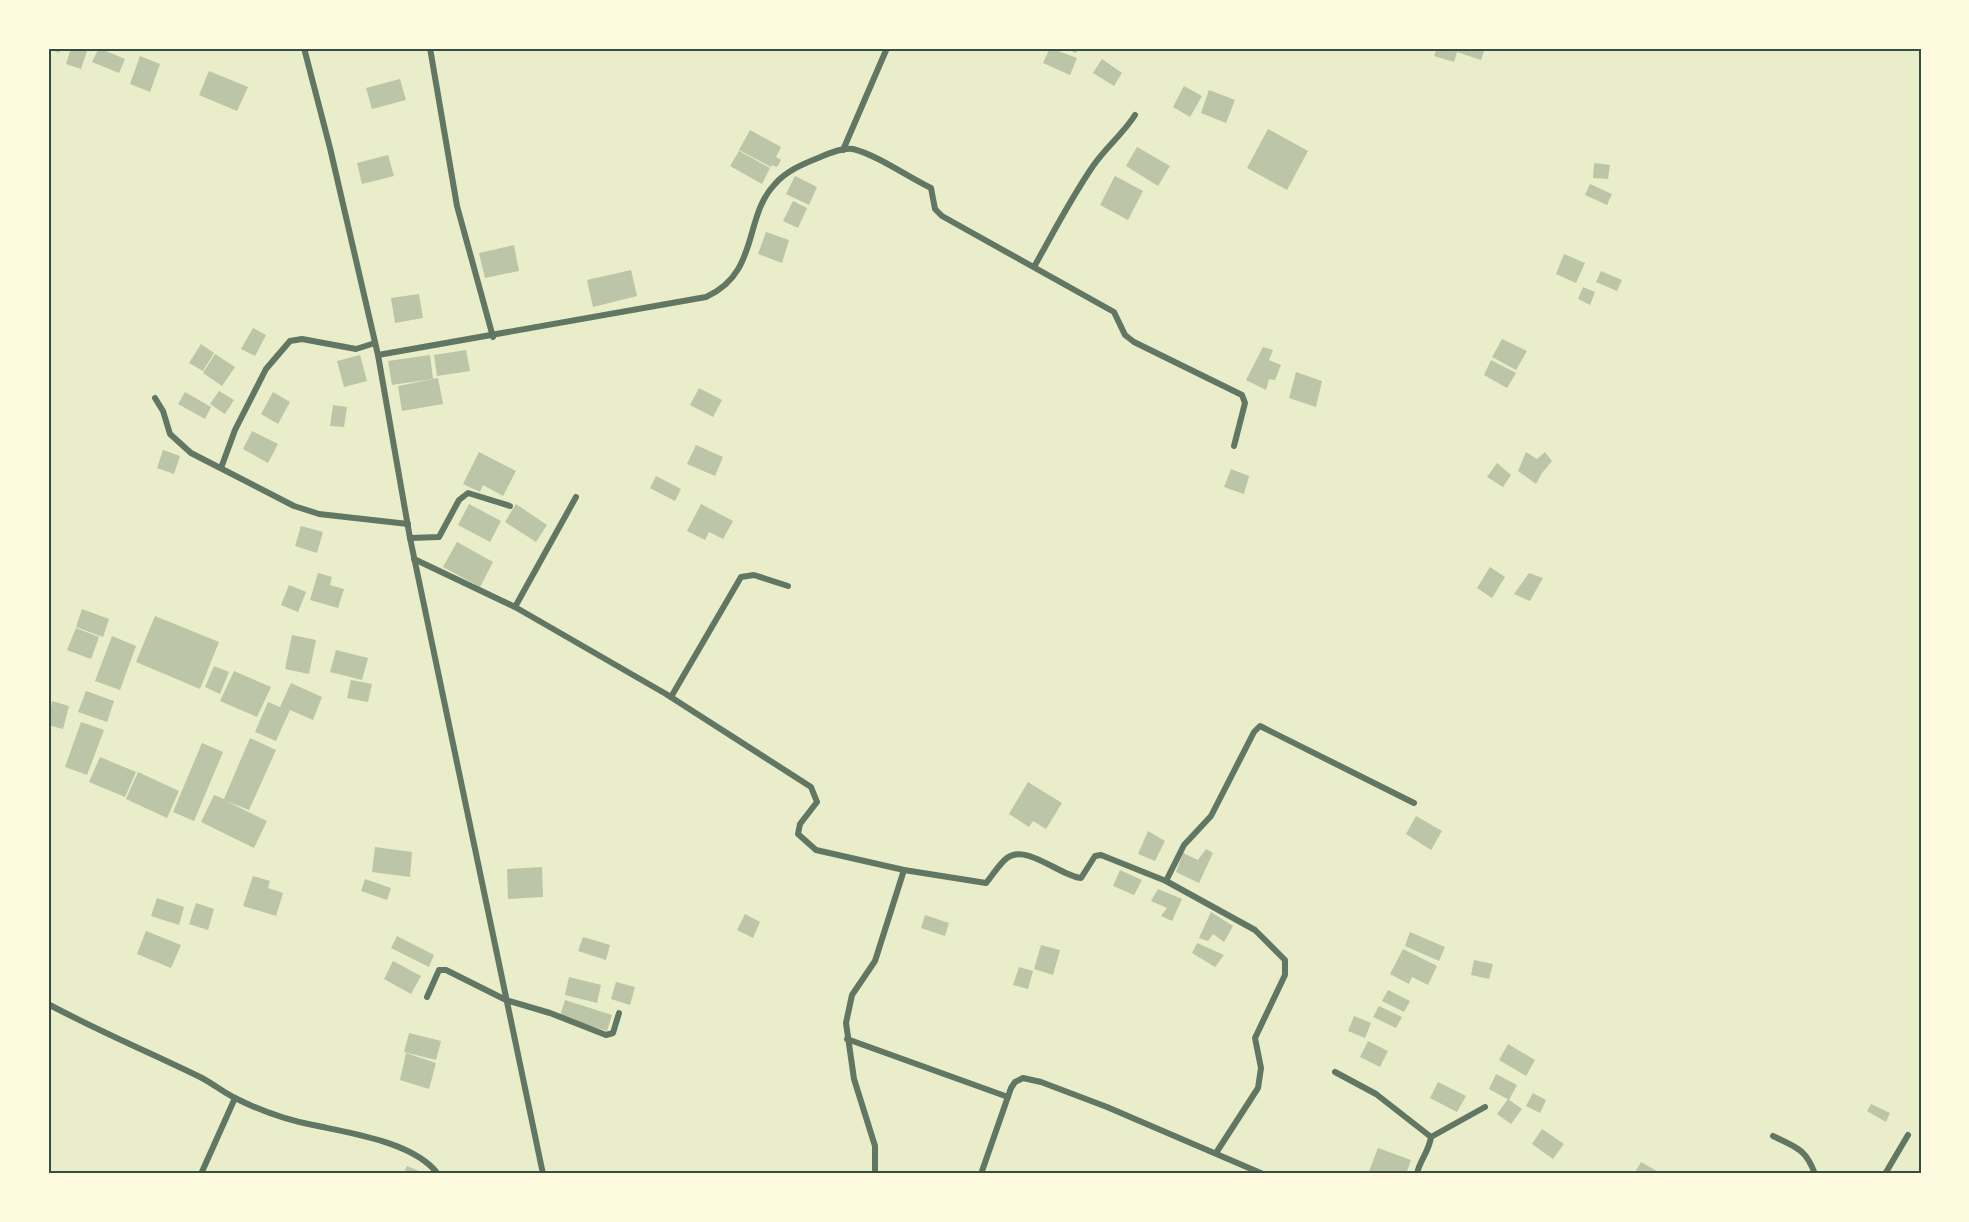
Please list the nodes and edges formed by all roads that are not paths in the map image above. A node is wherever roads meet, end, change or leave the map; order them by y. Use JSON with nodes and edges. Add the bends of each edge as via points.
{"nodes":[{"id":1,"x":304,"y":48,"type":"edge"},
{"id":2,"x":430,"y":48,"type":"edge"},
{"id":3,"x":886,"y":48,"type":"edge"},
{"id":4,"x":1135,"y":115,"type":"dead end"},
{"id":5,"x":843,"y":150,"type":"junction"},
{"id":6,"x":1034,"y":267,"type":"junction"},
{"id":7,"x":493,"y":337,"type":"junction"},
{"id":8,"x":375,"y":343,"type":"junction"},
{"id":9,"x":378,"y":355,"type":"junction"},
{"id":10,"x":155,"y":398,"type":"dead end"},
{"id":11,"x":1234,"y":446,"type":"dead end"},
{"id":12,"x":221,"y":468,"type":"junction"},
{"id":13,"x":576,"y":497,"type":"dead end"},
{"id":14,"x":510,"y":506,"type":"dead end"},
{"id":15,"x":408,"y":524,"type":"junction"},
{"id":16,"x":410,"y":538,"type":"junction"},
{"id":17,"x":414,"y":559,"type":"junction"},
{"id":18,"x":788,"y":586,"type":"dead end"},
{"id":19,"x":515,"y":607,"type":"junction"},
{"id":20,"x":671,"y":697,"type":"junction"},
{"id":21,"x":1414,"y":803,"type":"dead end"},
{"id":22,"x":904,"y":870,"type":"junction"},
{"id":23,"x":1166,"y":881,"type":"junction"},
{"id":24,"x":427,"y":997,"type":"dead end"},
{"id":25,"x":506,"y":1000,"type":"junction"},
{"id":26,"x":48,"y":1004,"type":"edge"},
{"id":27,"x":619,"y":1013,"type":"dead end"},
{"id":28,"x":847,"y":1039,"type":"junction"},
{"id":29,"x":1335,"y":1072,"type":"dead end"},
{"id":30,"x":1008,"y":1097,"type":"junction"},
{"id":31,"x":235,"y":1098,"type":"junction"},
{"id":32,"x":1485,"y":1107,"type":"dead end"},
{"id":33,"x":1908,"y":1135,"type":"dead end"},
{"id":34,"x":1773,"y":1136,"type":"dead end"},
{"id":35,"x":1431,"y":1137,"type":"junction"},
{"id":36,"x":1216,"y":1153,"type":"junction"},
{"id":37,"x":201,"y":1174,"type":"edge"},
{"id":38,"x":438,"y":1174,"type":"edge"},
{"id":39,"x":543,"y":1174,"type":"edge"},
{"id":40,"x":875,"y":1174,"type":"edge"},
{"id":41,"x":981,"y":1174,"type":"edge"},
{"id":42,"x":1263,"y":1174,"type":"edge"},
{"id":43,"x":1417,"y":1174,"type":"edge"},
{"id":44,"x":1815,"y":1174,"type":"edge"},
{"id":45,"x":1886,"y":1174,"type":"edge"}],
"edges":[{"from":1,"to":8,"type":"street"},
{"from":2,"to":7,"type":"street","via":[[457,207]]},
{"from":3,"to":5,"type":"street"},
{"from":4,"to":6,"type":"street","via":[[1093,166]]},
{"from":5,"to":6,"type":"street","via":[[851,148],[931,188],[935,209],[942,216]]},
{"from":5,"to":7,"type":"street","via":[[797,167],[775,183],[762,201],[743,261],[723,290],[706,297]]},
{"from":6,"to":11,"type":"street","via":[[1114,312],[1119,328],[1134,342],[1242,395],[1245,403]]},
{"from":7,"to":9,"type":"street"},
{"from":8,"to":9,"type":"street"},
{"from":8,"to":12,"type":"street","via":[[356,349],[302,339],[290,341],[266,369]]},
{"from":9,"to":15,"type":"street"},
{"from":10,"to":12,"type":"street","via":[[177,442]]},
{"from":12,"to":15,"type":"street","via":[[294,506],[319,514]]},
{"from":13,"to":19,"type":"street"},
{"from":14,"to":16,"type":"street","via":[[468,493],[459,500],[439,537]]},
{"from":15,"to":16,"type":"street"},
{"from":16,"to":17,"type":"street"},
{"from":17,"to":19,"type":"street"},
{"from":17,"to":25,"type":"street"},
{"from":18,"to":20,"type":"street","via":[[754,575],[741,577]]},
{"from":19,"to":20,"type":"street"},
{"from":20,"to":22,"type":"street","via":[[811,787],[816,802],[800,824],[798,834],[816,850]]},
{"from":21,"to":23,"type":"street","via":[[1260,726],[1211,816],[1184,845]]},
{"from":22,"to":23,"type":"street","via":[[979,884],[986,883],[1009,856],[1021,854],[1081,878],[1097,855]]},
{"from":22,"to":28,"type":"street","via":[[875,962],[852,995]]},
{"from":23,"to":36,"type":"street","via":[[1255,930],[1285,960],[1285,975],[1255,1038],[1261,1068],[1258,1088]]},
{"from":24,"to":25,"type":"street","via":[[439,970],[446,969]]},
{"from":25,"to":27,"type":"street","via":[[606,1035],[613,1033]]},
{"from":25,"to":39,"type":"street"},
{"from":26,"to":31,"type":"street","via":[[202,1078]]},
{"from":28,"to":30,"type":"street"},
{"from":28,"to":40,"type":"street","via":[[861,1105],[875,1146]]},
{"from":29,"to":35,"type":"street","via":[[1376,1094]]},
{"from":30,"to":36,"type":"street","via":[[1015,1082],[1030,1079]]},
{"from":30,"to":41,"type":"street"},
{"from":31,"to":37,"type":"street"},
{"from":31,"to":38,"type":"street","via":[[283,1117],[379,1141],[409,1153]]},
{"from":32,"to":35,"type":"street"},
{"from":33,"to":45,"type":"street"},
{"from":34,"to":44,"type":"street","via":[[1800,1149]]},
{"from":35,"to":43,"type":"street"},
{"from":36,"to":42,"type":"street"}]}
